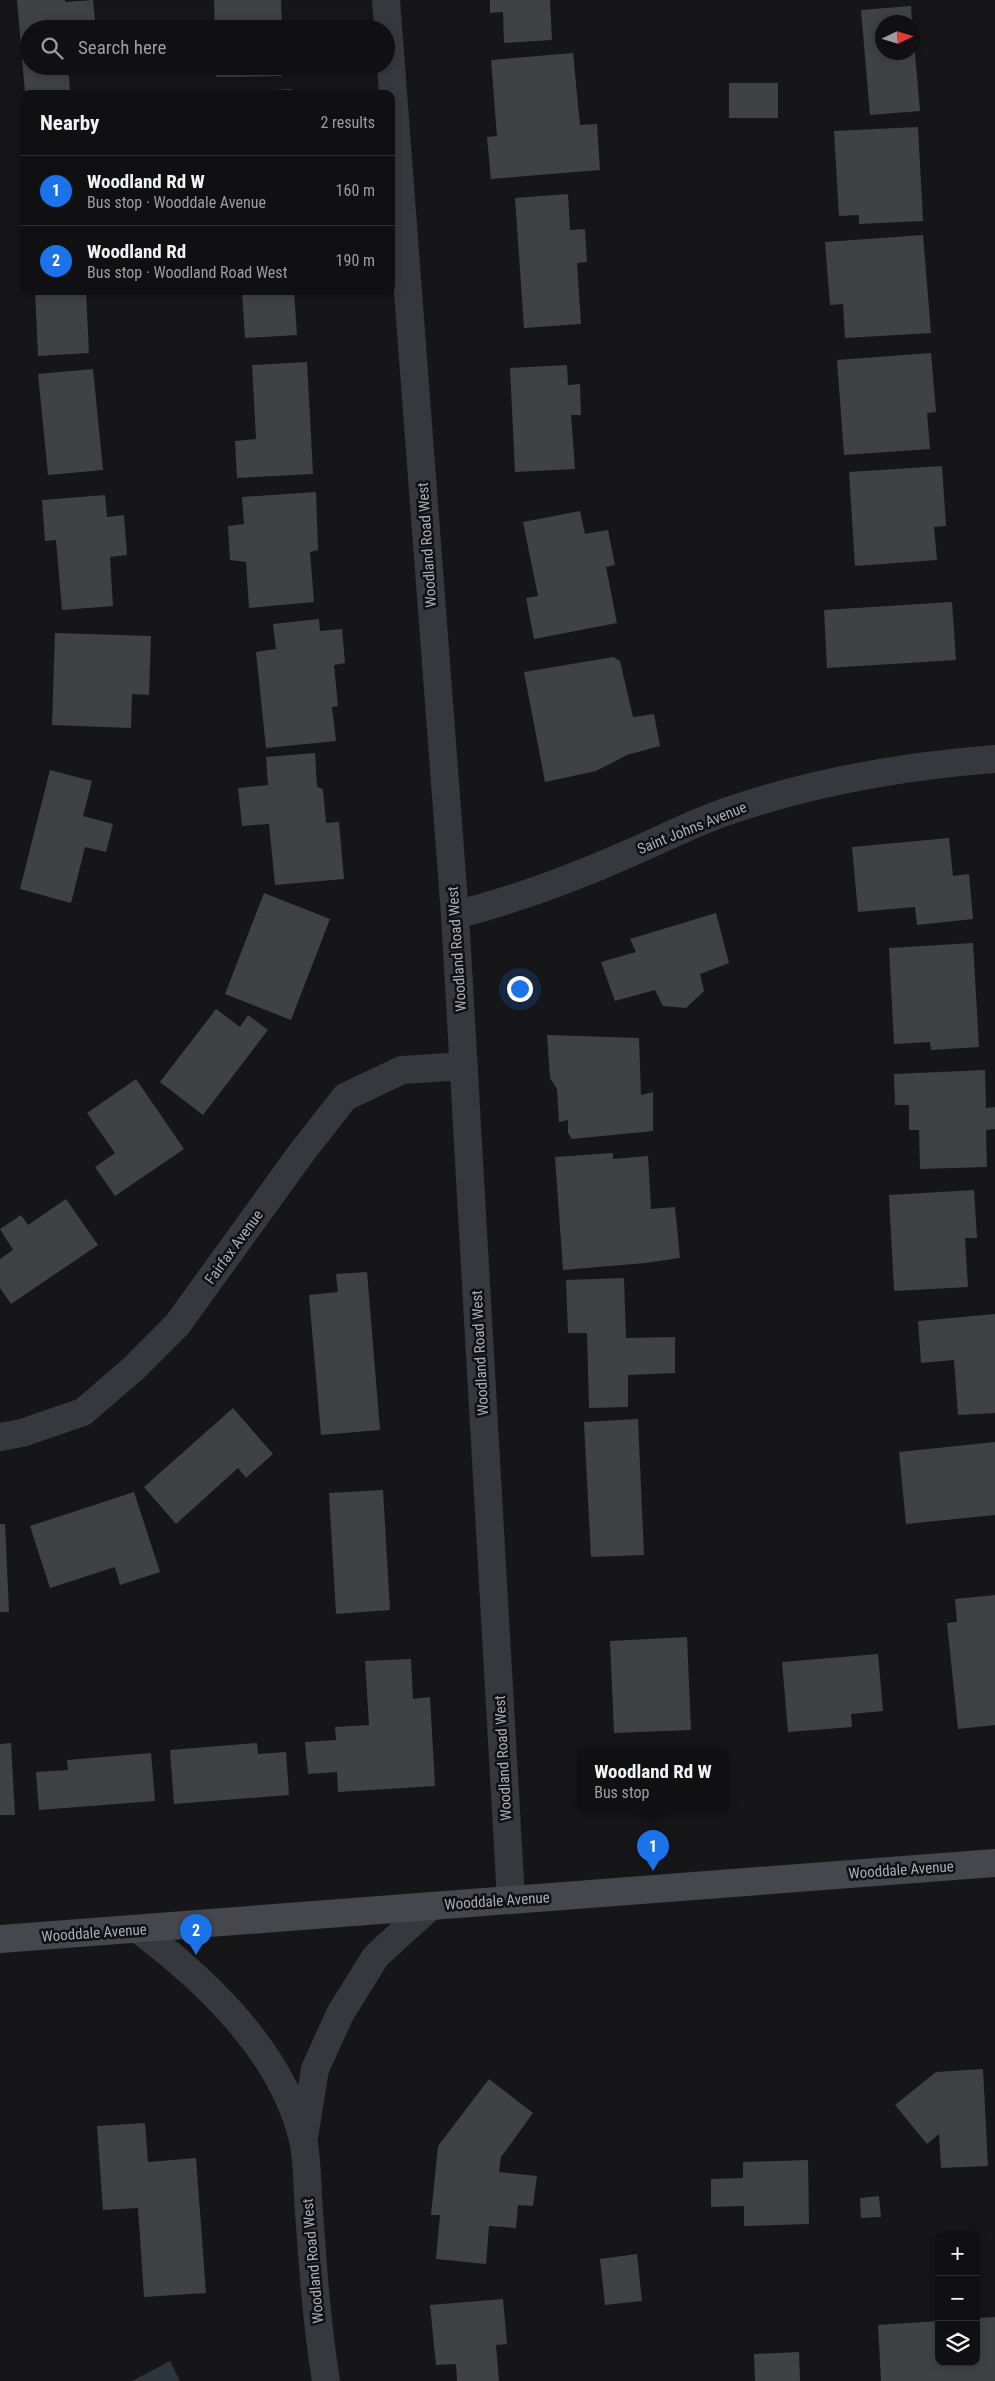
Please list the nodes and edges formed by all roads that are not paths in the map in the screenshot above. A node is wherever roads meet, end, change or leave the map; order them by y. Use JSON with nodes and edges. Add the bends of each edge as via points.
{"nodes":[{"id":1,"x":386,"y":0,"type":"edge"},
{"id":2,"x":388,"y":20,"type":"edge"},
{"id":3,"x":392,"y":75,"type":"edge"},
{"id":4,"x":393,"y":90,"type":"edge"},
{"id":5,"x":395,"y":119,"type":"edge"},
{"id":6,"x":995,"y":759,"type":"edge"},
{"id":7,"x":455,"y":915,"type":"junction"},
{"id":8,"x":464,"y":1066,"type":"junction"},
{"id":9,"x":0,"y":1437,"type":"edge"},
{"id":10,"x":995,"y":1863,"type":"edge"},
{"id":11,"x":511,"y":1899,"type":"junction"},
{"id":12,"x":431,"y":1906,"type":"junction"},
{"id":13,"x":139,"y":1930,"type":"junction"},
{"id":14,"x":0,"y":1939,"type":"edge"},
{"id":15,"x":303,"y":2141,"type":"junction"},
{"id":16,"x":326,"y":2381,"type":"edge"}],
"edges":[{"from":1,"to":2,"type":"street","name":"Woodland Road West"},
{"from":3,"to":4,"type":"street","name":"Woodland Road West"},
{"from":5,"to":7,"type":"street","name":"Woodland Road West"},
{"from":6,"to":7,"type":"street","name":"Saint Johns Avenue","via":[[936,763],[829,781],[727,811],[534,891]]},
{"from":7,"to":8,"type":"street","name":"Woodland Road West"},
{"from":8,"to":9,"type":"street","name":"Fairfax Avenue","via":[[402,1070],[345,1097],[171,1332],[83,1412],[22,1433]]},
{"from":8,"to":11,"type":"street","name":"Woodland Road West"},
{"from":10,"to":11,"type":"street","name":"Wooddale Avenue"},
{"from":11,"to":12,"type":"street","name":"Wooddale Avenue"},
{"from":12,"to":13,"type":"street","name":"Wooddale Avenue"},
{"from":12,"to":15,"type":"street","name":"Woodland Road West","via":[[376,1956],[340,2014],[315,2069]]},
{"from":13,"to":14,"type":"street","name":"Wooddale Avenue"},
{"from":13,"to":15,"type":"street","name":"Woodland Road West","via":[[174,1956],[205,1986],[263,2052],[286,2092]]},
{"from":15,"to":16,"type":"street","name":"Woodland Road West","via":[[319,2337]]}]}
